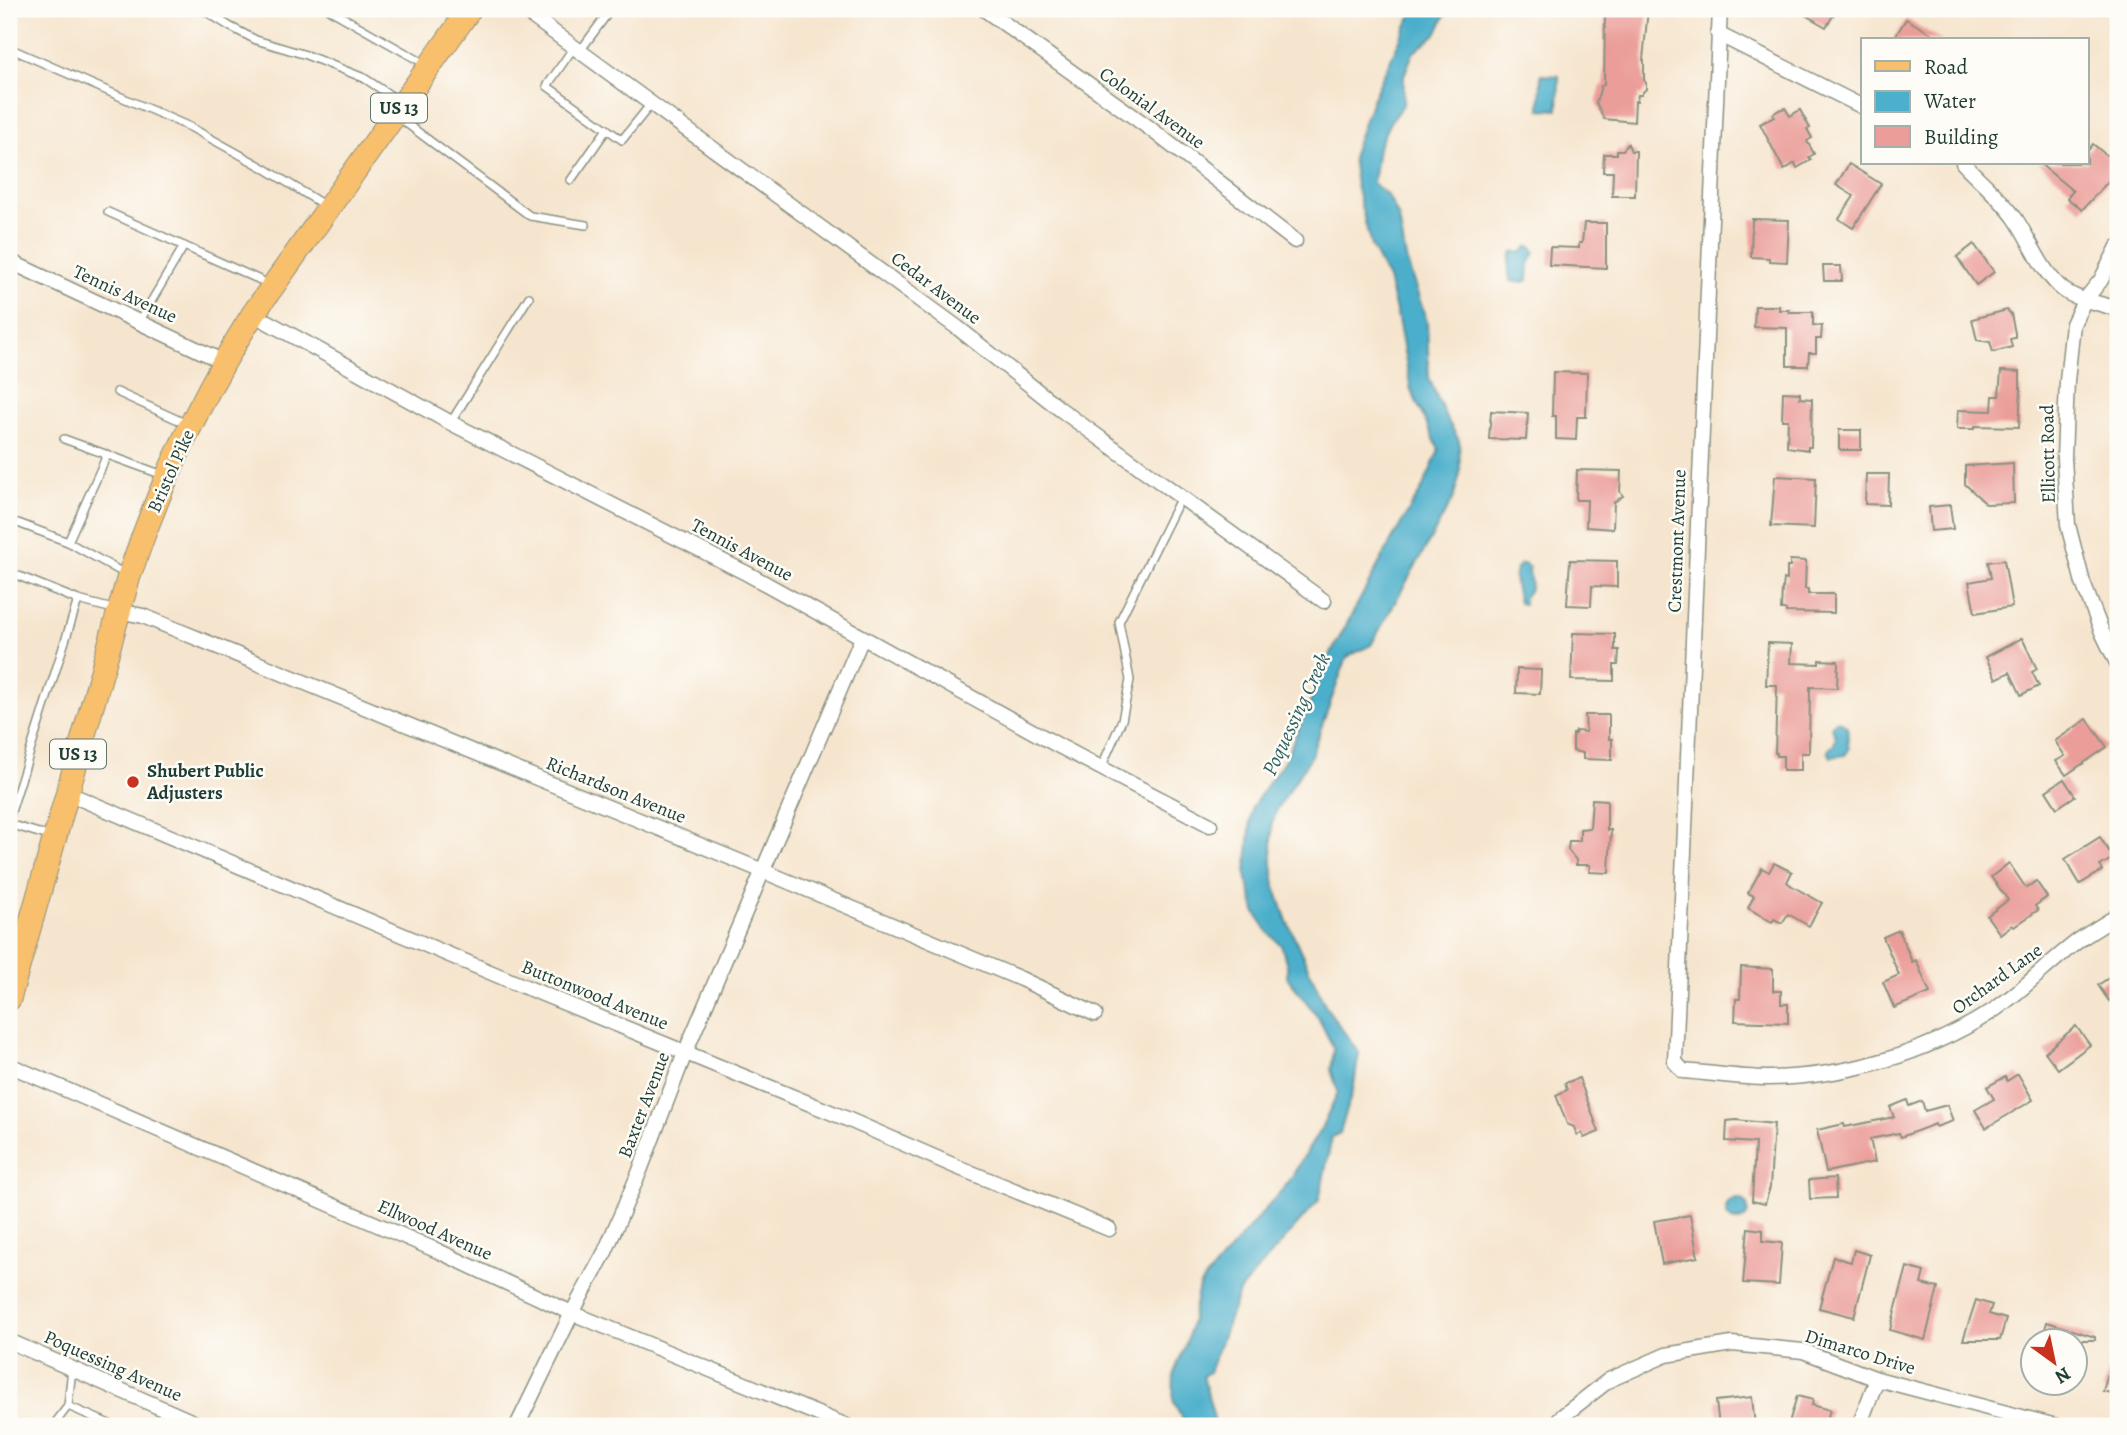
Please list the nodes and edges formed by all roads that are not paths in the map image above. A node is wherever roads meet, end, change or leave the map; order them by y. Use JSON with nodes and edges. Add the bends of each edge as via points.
{"nodes":[{"id":1,"x":202,"y":9,"type":"edge"},
{"id":2,"x":331,"y":9,"type":"edge"},
{"id":3,"x":523,"y":9,"type":"edge"},
{"id":4,"x":611,"y":9,"type":"edge"},
{"id":5,"x":984,"y":9,"type":"edge"},
{"id":6,"x":1720,"y":9,"type":"edge"},
{"id":7,"x":460,"y":12,"type":"edge"},
{"id":8,"x":1718,"y":34,"type":"junction"},
{"id":9,"x":9,"y":48,"type":"edge"},
{"id":10,"x":577,"y":49,"type":"junction"},
{"id":11,"x":429,"y":66,"type":"junction"},
{"id":12,"x":651,"y":103,"type":"junction"},
{"id":13,"x":1861,"y":106,"type":"edge"},
{"id":14,"x":398,"y":109,"type":"junction"},
{"id":15,"x":607,"y":129,"type":"junction"},
{"id":16,"x":1964,"y":164,"type":"edge"},
{"id":17,"x":571,"y":180,"type":"dead end"},
{"id":18,"x":328,"y":207,"type":"junction"},
{"id":19,"x":108,"y":212,"type":"dead end"},
{"id":20,"x":586,"y":225,"type":"dead end"},
{"id":21,"x":1295,"y":241,"type":"dead end"},
{"id":22,"x":184,"y":246,"type":"junction"},
{"id":23,"x":2118,"y":247,"type":"edge"},
{"id":24,"x":9,"y":261,"type":"edge"},
{"id":25,"x":272,"y":286,"type":"junction"},
{"id":26,"x":529,"y":297,"type":"dead end"},
{"id":27,"x":2084,"y":301,"type":"junction"},
{"id":28,"x":2118,"y":310,"type":"edge"},
{"id":29,"x":253,"y":314,"type":"junction"},
{"id":30,"x":139,"y":322,"type":"junction"},
{"id":31,"x":224,"y":362,"type":"junction"},
{"id":32,"x":117,"y":392,"type":"dead end"},
{"id":33,"x":451,"y":423,"type":"junction"},
{"id":34,"x":190,"y":426,"type":"junction"},
{"id":35,"x":64,"y":439,"type":"dead end"},
{"id":36,"x":107,"y":455,"type":"junction"},
{"id":37,"x":167,"y":477,"type":"junction"},
{"id":38,"x":1181,"y":497,"type":"junction"},
{"id":39,"x":18,"y":523,"type":"dead end"},
{"id":40,"x":68,"y":542,"type":"junction"},
{"id":41,"x":9,"y":572,"type":"edge"},
{"id":42,"x":129,"y":576,"type":"junction"},
{"id":43,"x":79,"y":600,"type":"junction"},
{"id":44,"x":1324,"y":601,"type":"dead end"},
{"id":45,"x":119,"y":611,"type":"junction"},
{"id":46,"x":862,"y":638,"type":"junction"},
{"id":47,"x":2118,"y":665,"type":"edge"},
{"id":48,"x":1101,"y":768,"type":"junction"},
{"id":49,"x":67,"y":793,"type":"junction"},
{"id":50,"x":9,"y":818,"type":"edge"},
{"id":51,"x":9,"y":824,"type":"edge"},
{"id":52,"x":1210,"y":825,"type":"dead end"},
{"id":53,"x":54,"y":838,"type":"junction"},
{"id":54,"x":763,"y":871,"type":"junction"},
{"id":55,"x":2118,"y":915,"type":"edge"},
{"id":56,"x":9,"y":999,"type":"edge"},
{"id":57,"x":1095,"y":1014,"type":"dead end"},
{"id":58,"x":685,"y":1053,"type":"junction"},
{"id":59,"x":9,"y":1065,"type":"edge"},
{"id":60,"x":1683,"y":1071,"type":"joint"},
{"id":61,"x":1109,"y":1229,"type":"dead end"},
{"id":62,"x":572,"y":1313,"type":"junction"},
{"id":63,"x":9,"y":1342,"type":"edge"},
{"id":64,"x":72,"y":1368,"type":"junction"},
{"id":65,"x":1877,"y":1379,"type":"junction"},
{"id":66,"x":68,"y":1406,"type":"junction"},
{"id":67,"x":53,"y":1426,"type":"edge"},
{"id":68,"x":114,"y":1426,"type":"edge"},
{"id":69,"x":202,"y":1426,"type":"edge"},
{"id":70,"x":517,"y":1426,"type":"edge"},
{"id":71,"x":847,"y":1426,"type":"edge"},
{"id":72,"x":1554,"y":1426,"type":"edge"},
{"id":73,"x":1859,"y":1426,"type":"edge"},
{"id":74,"x":2056,"y":1426,"type":"edge"}],
"edges":[{"from":1,"to":14,"type":"lane","via":[[256,40],[364,78]]},
{"from":2,"to":11,"type":"lane"},
{"from":3,"to":10,"type":"street","name":"Cedar Avenue"},
{"from":4,"to":10,"type":"lane"},
{"from":5,"to":21,"type":"street","name":"Colonial Avenue"},
{"from":6,"to":8,"type":"street","name":"Crestmont Avenue"},
{"from":7,"to":11,"type":"main road","name":"Bristol Pike","number":"US 13"},
{"from":8,"to":13,"type":"street"},
{"from":8,"to":60,"type":"street","name":"Crestmont Avenue","via":[[1675,1042],[1675,1062]]},
{"from":9,"to":18,"type":"lane","via":[[190,127]]},
{"from":10,"to":12,"type":"street","name":"Cedar Avenue"},
{"from":10,"to":15,"type":"lane","via":[[547,86]]},
{"from":11,"to":14,"type":"main road","name":"Bristol Pike","number":"US 13"},
{"from":12,"to":15,"type":"lane","via":[[622,141]]},
{"from":12,"to":38,"type":"street","name":"Cedar Avenue"},
{"from":14,"to":18,"type":"main road","name":"Bristol Pike","number":"US 13"},
{"from":14,"to":20,"type":"lane","via":[[530,216]]},
{"from":15,"to":17,"type":"lane"},
{"from":16,"to":27,"type":"street","via":[[2014,217],[2059,287]]},
{"from":18,"to":25,"type":"main road","name":"Bristol Pike","number":"US 13"},
{"from":19,"to":22,"type":"lane"},
{"from":22,"to":25,"type":"lane"},
{"from":22,"to":30,"type":"lane"},
{"from":23,"to":27,"type":"street","name":"Ellicott Road"},
{"from":24,"to":30,"type":"street","name":"Tennis Avenue"},
{"from":25,"to":29,"type":"main road","name":"Bristol Pike","number":"US 13"},
{"from":26,"to":33,"type":"lane"},
{"from":27,"to":28,"type":"street"},
{"from":27,"to":47,"type":"street","name":"Ellicott Road","via":[[2073,324],[2067,382],[2064,458],[2068,525],[2083,583]]},
{"from":29,"to":31,"type":"main road","name":"Bristol Pike","number":"US 13"},
{"from":29,"to":33,"type":"street","name":"Tennis Avenue"},
{"from":30,"to":31,"type":"street","name":"Tennis Avenue"},
{"from":31,"to":34,"type":"main road","name":"Bristol Pike","number":"US 13"},
{"from":32,"to":34,"type":"lane"},
{"from":33,"to":46,"type":"street","name":"Tennis Avenue","via":[[748,574]]},
{"from":34,"to":37,"type":"main road","name":"Bristol Pike","number":"US 13"},
{"from":35,"to":36,"type":"lane"},
{"from":36,"to":37,"type":"lane"},
{"from":36,"to":40,"type":"lane"},
{"from":37,"to":42,"type":"main road","name":"Bristol Pike","number":"US 13"},
{"from":38,"to":44,"type":"street","name":"Cedar Avenue"},
{"from":38,"to":48,"type":"lane","via":[[1119,622],[1130,680],[1122,720]]},
{"from":39,"to":40,"type":"lane"},
{"from":40,"to":42,"type":"lane"},
{"from":41,"to":43,"type":"lane"},
{"from":42,"to":45,"type":"main road","name":"Bristol Pike","number":"US 13"},
{"from":43,"to":45,"type":"lane"},
{"from":43,"to":50,"type":"lane"},
{"from":45,"to":49,"type":"main road","name":"Bristol Pike","number":"US 13"},
{"from":45,"to":54,"type":"street","name":"Richardson Avenue","via":[[143,616]]},
{"from":46,"to":48,"type":"street","name":"Tennis Avenue"},
{"from":46,"to":54,"type":"street","name":"Baxter Avenue"},
{"from":48,"to":52,"type":"street","name":"Tennis Avenue"},
{"from":49,"to":53,"type":"main road","name":"Bristol Pike","number":"US 13"},
{"from":49,"to":58,"type":"street","name":"Buttonwood Avenue"},
{"from":51,"to":53,"type":"lane"},
{"from":53,"to":56,"type":"main road","name":"Bristol Pike","number":"US 13"},
{"from":54,"to":57,"type":"street","name":"Richardson Avenue"},
{"from":54,"to":58,"type":"street","name":"Baxter Avenue"},
{"from":55,"to":60,"type":"street","name":"Orchard Lane","via":[[1992,1011],[1947,1038],[1889,1059],[1828,1073],[1768,1078]]},
{"from":58,"to":61,"type":"street","name":"Buttonwood Avenue"},
{"from":58,"to":62,"type":"street","name":"Baxter Avenue","via":[[605,1252]]},
{"from":59,"to":62,"type":"street","name":"Ellwood Avenue"},
{"from":62,"to":70,"type":"street","name":"Baxter Avenue"},
{"from":62,"to":71,"type":"street","name":"Ellwood Avenue"},
{"from":63,"to":64,"type":"street","name":"Poquessing Avenue"},
{"from":64,"to":66,"type":"lane"},
{"from":64,"to":69,"type":"street","name":"Poquessing Avenue"},
{"from":65,"to":72,"type":"street","name":"Dimarco Drive","via":[[1803,1351],[1732,1344],[1666,1355],[1613,1378]]},
{"from":65,"to":73,"type":"street"},
{"from":65,"to":74,"type":"street","name":"Dimarco Drive"},
{"from":66,"to":67,"type":"lane"},
{"from":66,"to":68,"type":"lane"}]}
